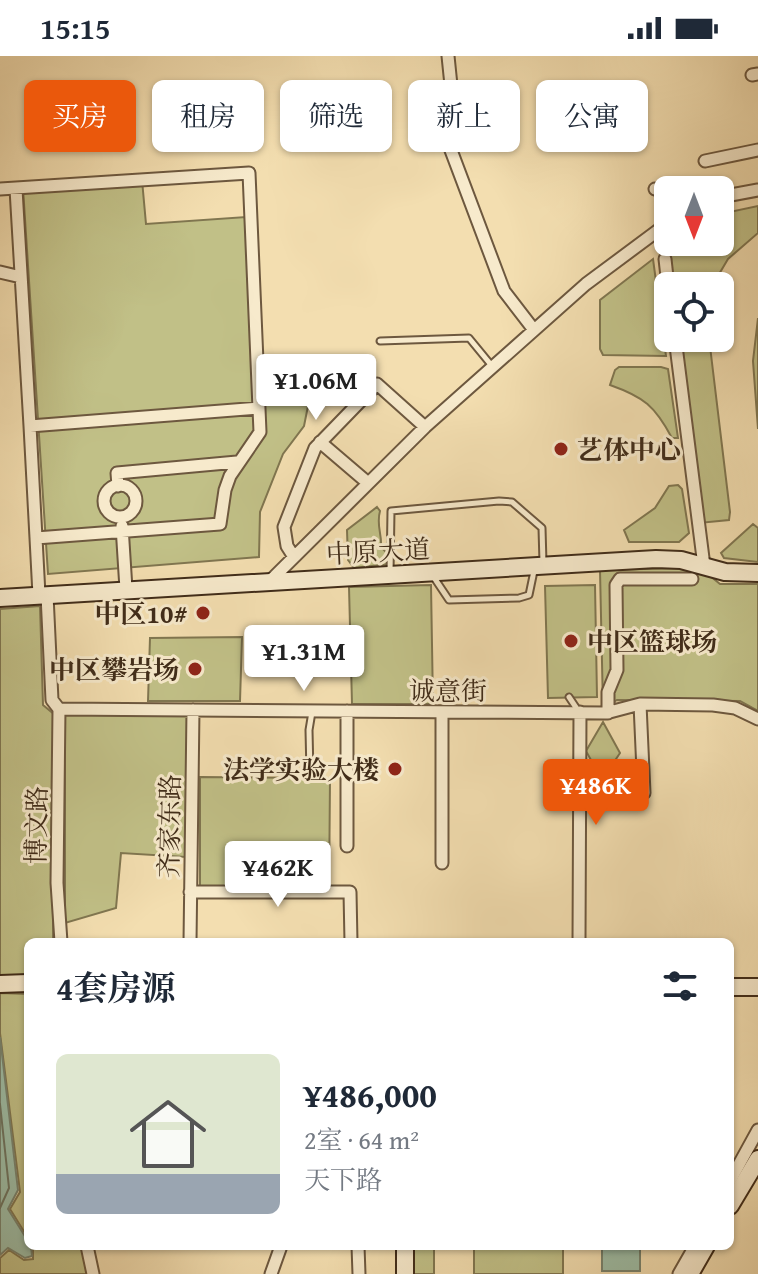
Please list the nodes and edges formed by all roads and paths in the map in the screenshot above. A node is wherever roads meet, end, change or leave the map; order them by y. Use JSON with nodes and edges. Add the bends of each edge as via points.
{"nodes":[{"id":1,"x":448,"y":56,"type":"edge"},
{"id":2,"x":450,"y":80,"type":"edge"},
{"id":3,"x":758,"y":150,"type":"edge"},
{"id":4,"x":452,"y":152,"type":"edge"},
{"id":5,"x":705,"y":161,"type":"dead end"},
{"id":6,"x":0,"y":189,"type":"edge"},
{"id":7,"x":16,"y":189,"type":"junction"},
{"id":8,"x":758,"y":190,"type":"edge"},
{"id":9,"x":734,"y":194,"type":"edge"},
{"id":10,"x":654,"y":233,"type":"edge"},
{"id":11,"x":665,"y":259,"type":"dead end"},
{"id":12,"x":0,"y":272,"type":"edge"},
{"id":13,"x":666,"y":272,"type":"edge"},
{"id":14,"x":21,"y":277,"type":"junction"},
{"id":15,"x":534,"y":330,"type":"junction"},
{"id":16,"x":380,"y":341,"type":"dead end"},
{"id":17,"x":677,"y":352,"type":"edge"},
{"id":18,"x":493,"y":367,"type":"junction"},
{"id":19,"x":259,"y":408,"type":"junction"},
{"id":20,"x":30,"y":426,"type":"junction"},
{"id":21,"x":425,"y":427,"type":"junction"},
{"id":22,"x":320,"y":442,"type":"junction"},
{"id":23,"x":237,"y":462,"type":"junction"},
{"id":24,"x":368,"y":483,"type":"junction"},
{"id":25,"x":118,"y":486,"type":"junction"},
{"id":26,"x":121,"y":517,"type":"junction"},
{"id":27,"x":122,"y":532,"type":"junction"},
{"id":28,"x":36,"y":538,"type":"junction"},
{"id":29,"x":294,"y":557,"type":"junction"},
{"id":30,"x":539,"y":566,"type":"junction"},
{"id":31,"x":704,"y":566,"type":"junction"},
{"id":32,"x":429,"y":572,"type":"junction"},
{"id":33,"x":758,"y":573,"type":"edge"},
{"id":34,"x":390,"y":574,"type":"junction"},
{"id":35,"x":692,"y":579,"type":"dead end"},
{"id":36,"x":270,"y":581,"type":"junction"},
{"id":37,"x":126,"y":589,"type":"junction"},
{"id":38,"x":43,"y":595,"type":"junction"},
{"id":39,"x":0,"y":598,"type":"edge"},
{"id":40,"x":569,"y":697,"type":"dead end"},
{"id":41,"x":640,"y":704,"type":"junction"},
{"id":42,"x":59,"y":709,"type":"junction"},
{"id":43,"x":193,"y":710,"type":"junction"},
{"id":44,"x":313,"y":711,"type":"junction"},
{"id":45,"x":347,"y":711,"type":"junction"},
{"id":46,"x":442,"y":712,"type":"junction"},
{"id":47,"x":580,"y":712,"type":"junction"},
{"id":48,"x":608,"y":713,"type":"junction"},
{"id":49,"x":758,"y":719,"type":"edge"},
{"id":50,"x":310,"y":774,"type":"dead end"},
{"id":51,"x":644,"y":793,"type":"dead end"},
{"id":52,"x":347,"y":846,"type":"dead end"},
{"id":53,"x":442,"y":863,"type":"dead end"},
{"id":54,"x":190,"y":892,"type":"junction"},
{"id":55,"x":61,"y":938,"type":"edge"},
{"id":56,"x":190,"y":938,"type":"edge"},
{"id":57,"x":351,"y":938,"type":"edge"},
{"id":58,"x":579,"y":938,"type":"edge"},
{"id":59,"x":24,"y":983,"type":"edge"},
{"id":60,"x":0,"y":984,"type":"edge"},
{"id":61,"x":734,"y":987,"type":"edge"},
{"id":62,"x":758,"y":987,"type":"edge"},
{"id":63,"x":758,"y":1130,"type":"edge"},
{"id":64,"x":758,"y":1159,"type":"edge"},
{"id":65,"x":734,"y":1174,"type":"edge"},
{"id":66,"x":734,"y":1199,"type":"edge"},
{"id":67,"x":88,"y":1250,"type":"edge"},
{"id":68,"x":280,"y":1250,"type":"edge"},
{"id":69,"x":358,"y":1250,"type":"edge"},
{"id":70,"x":405,"y":1250,"type":"edge"},
{"id":71,"x":693,"y":1250,"type":"edge"},
{"id":72,"x":704,"y":1250,"type":"edge"},
{"id":73,"x":93,"y":1274,"type":"edge"},
{"id":74,"x":271,"y":1274,"type":"edge"},
{"id":75,"x":359,"y":1274,"type":"edge"},
{"id":76,"x":405,"y":1274,"type":"edge"},
{"id":77,"x":679,"y":1274,"type":"edge"},
{"id":78,"x":690,"y":1274,"type":"edge"}],
"edges":[{"from":1,"to":2,"type":"street"},
{"from":3,"to":5,"type":"street"},
{"from":4,"to":15,"type":"street","via":[[504,291]]},
{"from":6,"to":7,"type":"street"},
{"from":7,"to":14,"type":"street"},
{"from":7,"to":19,"type":"street","via":[[249,173]]},
{"from":8,"to":9,"type":"street"},
{"from":10,"to":15,"type":"street"},
{"from":11,"to":13,"type":"street"},
{"from":12,"to":14,"type":"street"},
{"from":14,"to":20,"type":"street"},
{"from":15,"to":18,"type":"street"},
{"from":16,"to":18,"type":"lane","via":[[469,338]]},
{"from":17,"to":31,"type":"street"},
{"from":18,"to":21,"type":"street"},
{"from":19,"to":20,"type":"street"},
{"from":19,"to":23,"type":"street","via":[[260,432]]},
{"from":20,"to":28,"type":"street"},
{"from":21,"to":22,"type":"street","via":[[377,384]]},
{"from":21,"to":24,"type":"street"},
{"from":22,"to":24,"type":"street"},
{"from":22,"to":29,"type":"street","via":[[284,527]]},
{"from":23,"to":25,"type":"street","via":[[117,473]]},
{"from":23,"to":27,"type":"street","via":[[225,490],[220,524]]},
{"from":24,"to":29,"type":"street"},
{"from":25,"to":26,"type":"street","via":[[107,492],[104,502],[108,512]]},
{"from":25,"to":26,"type":"street","via":[[131,490],[136,499],[134,509]]},
{"from":26,"to":27,"type":"street"},
{"from":27,"to":28,"type":"street"},
{"from":27,"to":37,"type":"street"},
{"from":28,"to":38,"type":"street"},
{"from":29,"to":36,"type":"street"},
{"from":30,"to":31,"type":"main road","name":"中原大道","via":[[670,559]]},
{"from":30,"to":32,"type":"main road","name":"中原大道"},
{"from":30,"to":32,"type":"lane","via":[[529,595],[519,598],[449,600]]},
{"from":30,"to":34,"type":"lane","via":[[542,528],[512,502],[499,501],[391,511]]},
{"from":31,"to":33,"type":"main road","name":"中原大道"},
{"from":32,"to":34,"type":"main road","name":"中原大道"},
{"from":34,"to":36,"type":"main road","name":"中原大道"},
{"from":35,"to":48,"type":"street","via":[[620,579],[616,585],[617,670],[608,692]]},
{"from":36,"to":37,"type":"main road","name":"中原大道"},
{"from":37,"to":38,"type":"main road","name":"中原大道"},
{"from":38,"to":39,"type":"main road","name":"中原大道"},
{"from":38,"to":42,"type":"street","via":[[52,700]]},
{"from":40,"to":47,"type":"lane"},
{"from":41,"to":48,"type":"street","name":"诚意街"},
{"from":41,"to":49,"type":"street","name":"诚意街","via":[[724,706]]},
{"from":41,"to":51,"type":"street"},
{"from":42,"to":43,"type":"street","name":"诚意街"},
{"from":42,"to":55,"type":"street","name":"博文路"},
{"from":43,"to":44,"type":"street","name":"诚意街"},
{"from":43,"to":54,"type":"street","name":"齐家东路"},
{"from":44,"to":45,"type":"street","name":"诚意街"},
{"from":44,"to":50,"type":"lane"},
{"from":45,"to":46,"type":"street","name":"诚意街"},
{"from":45,"to":52,"type":"street"},
{"from":46,"to":47,"type":"street","name":"诚意街"},
{"from":46,"to":53,"type":"street"},
{"from":47,"to":48,"type":"street","name":"诚意街"},
{"from":47,"to":58,"type":"street"},
{"from":54,"to":56,"type":"street","name":"齐家东路"},
{"from":54,"to":57,"type":"street","via":[[350,892]]},
{"from":59,"to":60,"type":"main road"},
{"from":61,"to":62,"type":"main road"},
{"from":63,"to":65,"type":"street"},
{"from":64,"to":66,"type":"main road"},
{"from":67,"to":73,"type":"street"},
{"from":68,"to":74,"type":"street"},
{"from":69,"to":75,"type":"street"},
{"from":70,"to":76,"type":"main road"},
{"from":71,"to":77,"type":"street"},
{"from":72,"to":78,"type":"main road"}]}
